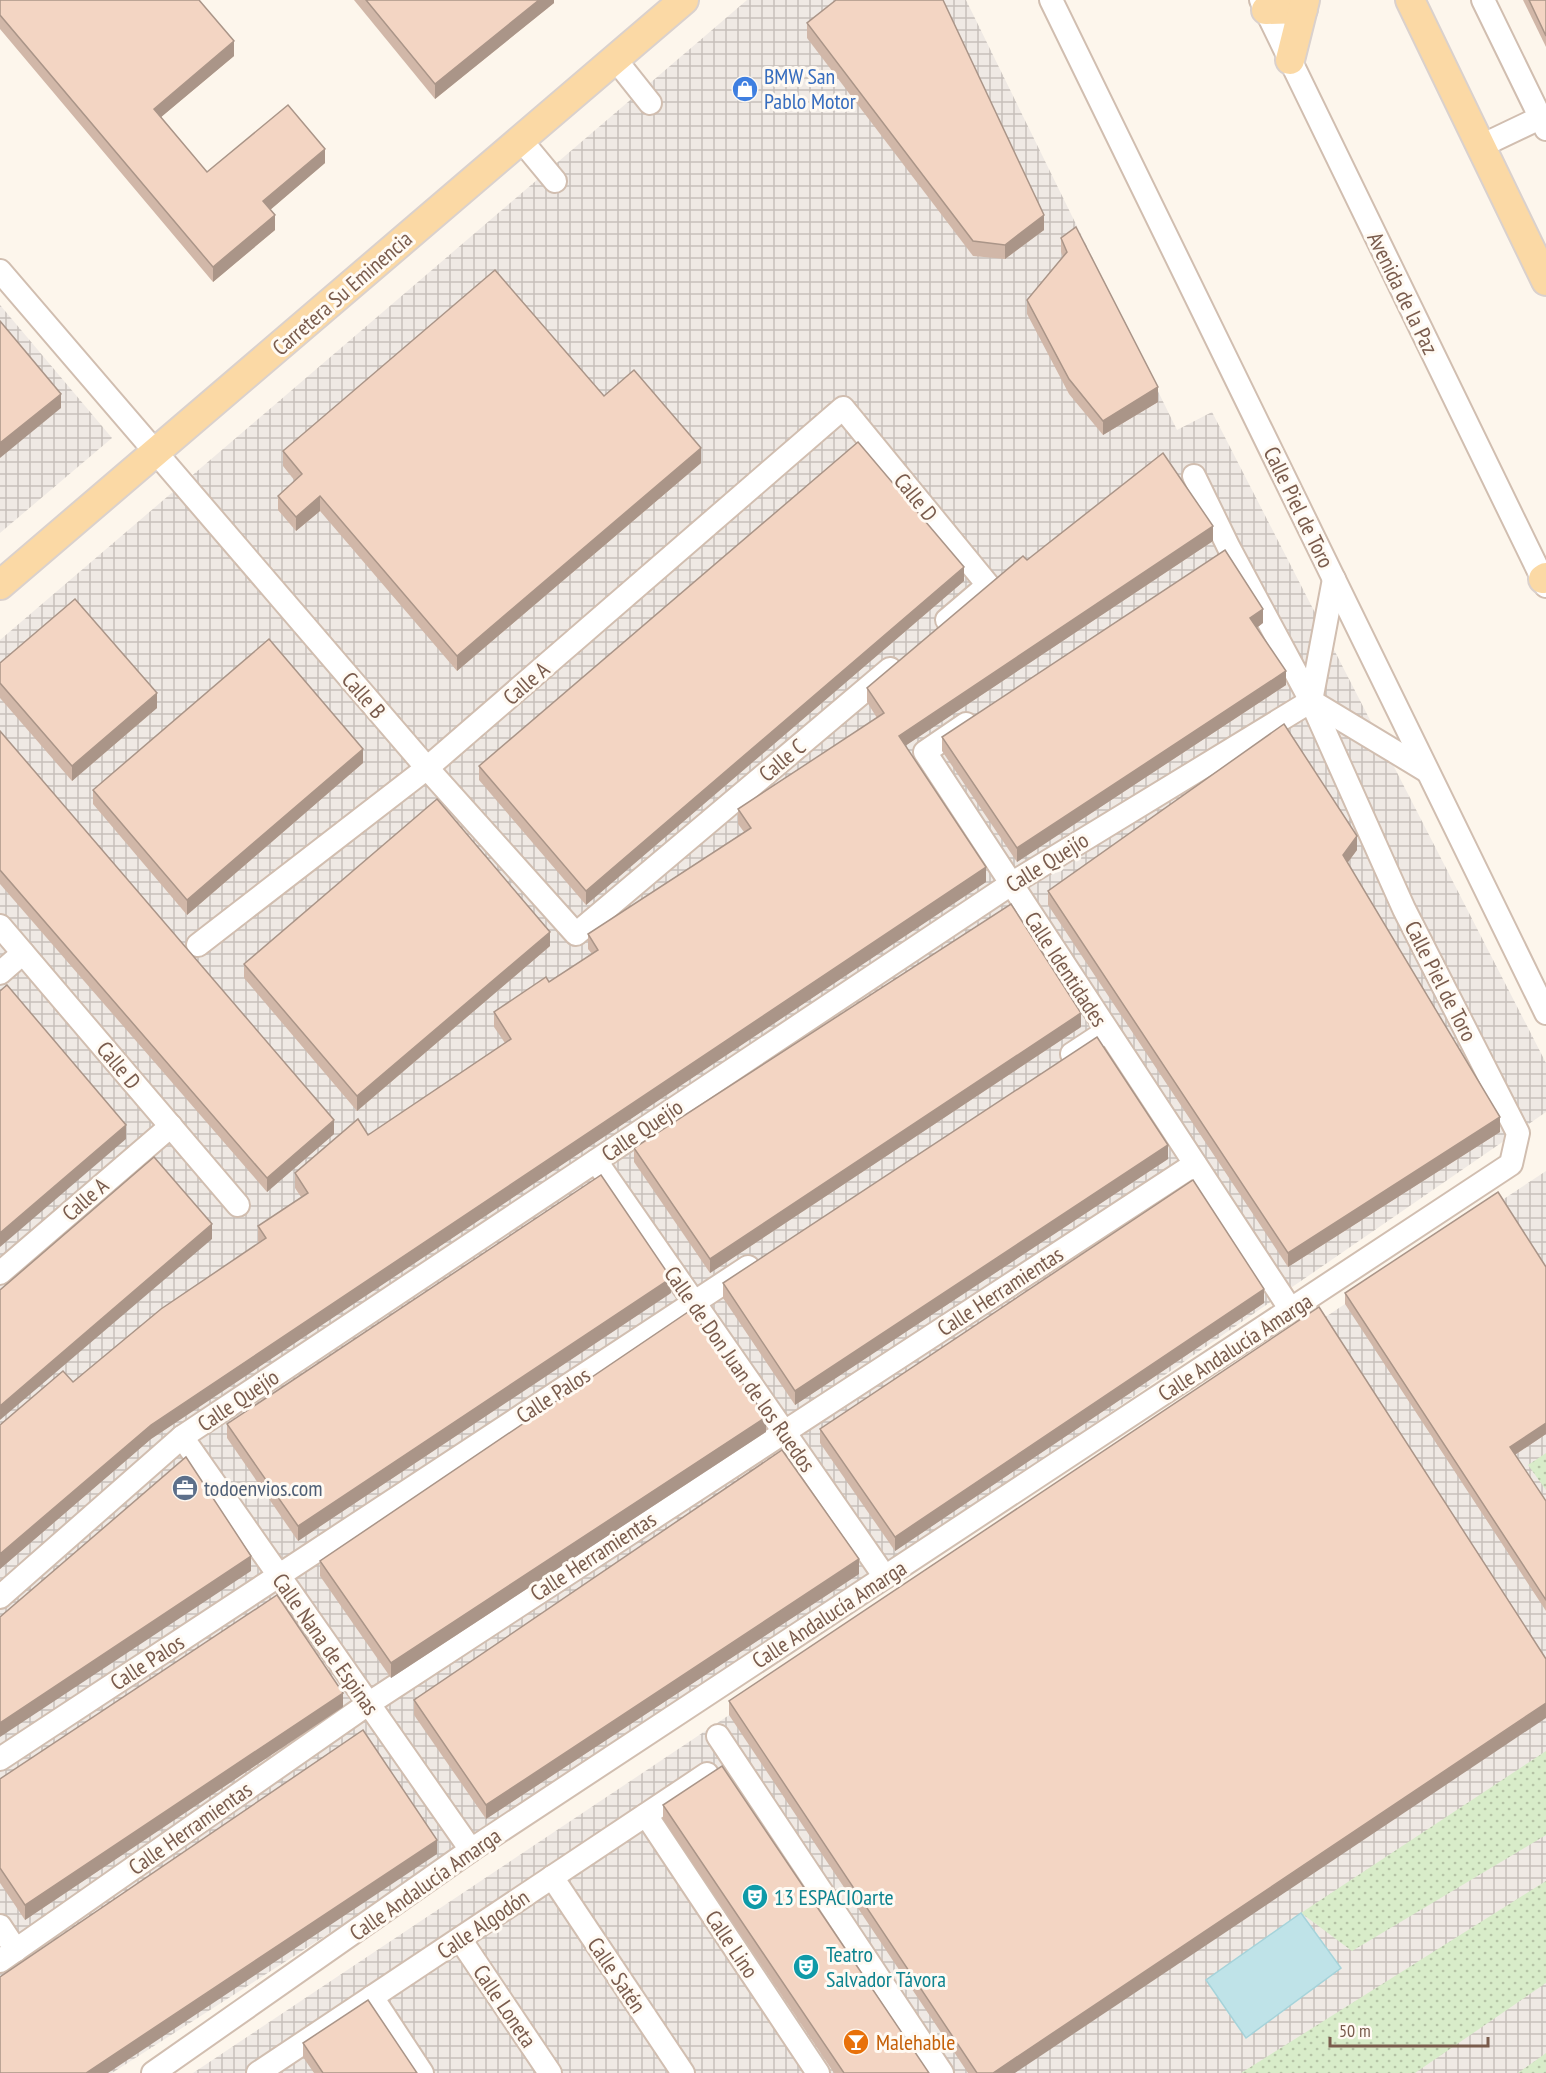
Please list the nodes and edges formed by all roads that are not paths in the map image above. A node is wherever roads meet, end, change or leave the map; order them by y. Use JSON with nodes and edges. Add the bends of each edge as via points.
{"nodes":[{"id":1,"x":684,"y":0,"type":"edge"},
{"id":2,"x":1051,"y":0,"type":"edge"},
{"id":3,"x":1410,"y":0,"type":"edge"},
{"id":4,"x":1483,"y":0,"type":"edge"},
{"id":5,"x":1304,"y":4,"type":"edge"},
{"id":6,"x":1263,"y":5,"type":"edge"},
{"id":7,"x":615,"y":59,"type":"junction"},
{"id":8,"x":1290,"y":60,"type":"junction"},
{"id":9,"x":650,"y":103,"type":"dead end"},
{"id":10,"x":1544,"y":121,"type":"edge"},
{"id":11,"x":521,"y":140,"type":"junction"},
{"id":12,"x":1481,"y":146,"type":"junction"},
{"id":13,"x":555,"y":181,"type":"dead end"},
{"id":14,"x":0,"y":271,"type":"edge"},
{"id":15,"x":1546,"y":281,"type":"edge"},
{"id":16,"x":843,"y":408,"type":"joint"},
{"id":17,"x":155,"y":452,"type":"junction"},
{"id":18,"x":1194,"y":476,"type":"dead end"},
{"id":19,"x":1229,"y":548,"type":"junction"},
{"id":20,"x":1209,"y":561,"type":"edge"},
{"id":21,"x":1334,"y":579,"type":"junction"},
{"id":22,"x":1545,"y":580,"type":"edge"},
{"id":23,"x":0,"y":585,"type":"edge"},
{"id":24,"x":933,"y":632,"type":"edge"},
{"id":25,"x":906,"y":655,"type":"edge"},
{"id":26,"x":1311,"y":701,"type":"junction"},
{"id":27,"x":984,"y":712,"type":"edge"},
{"id":28,"x":427,"y":768,"type":"junction"},
{"id":29,"x":1427,"y":771,"type":"junction"},
{"id":30,"x":1011,"y":884,"type":"junction"},
{"id":31,"x":0,"y":926,"type":"edge"},
{"id":32,"x":576,"y":934,"type":"joint"},
{"id":33,"x":198,"y":945,"type":"dead end"},
{"id":34,"x":23,"y":953,"type":"junction"},
{"id":35,"x":0,"y":973,"type":"edge"},
{"id":36,"x":1546,"y":1013,"type":"edge"},
{"id":37,"x":1107,"y":1031,"type":"junction"},
{"id":38,"x":1058,"y":1064,"type":"edge"},
{"id":39,"x":171,"y":1126,"type":"junction"},
{"id":40,"x":596,"y":1161,"type":"junction"},
{"id":41,"x":1195,"y":1164,"type":"junction"},
{"id":42,"x":1511,"y":1164,"type":"joint"},
{"id":43,"x":238,"y":1205,"type":"dead end"},
{"id":44,"x":763,"y":1257,"type":"edge"},
{"id":45,"x":0,"y":1273,"type":"edge"},
{"id":46,"x":694,"y":1302,"type":"junction"},
{"id":47,"x":1291,"y":1310,"type":"junction"},
{"id":48,"x":784,"y":1432,"type":"junction"},
{"id":49,"x":182,"y":1437,"type":"junction"},
{"id":50,"x":278,"y":1576,"type":"junction"},
{"id":51,"x":885,"y":1577,"type":"junction"},
{"id":52,"x":0,"y":1597,"type":"edge"},
{"id":53,"x":368,"y":1704,"type":"junction"},
{"id":54,"x":718,"y":1736,"type":"dead end"},
{"id":55,"x":0,"y":1759,"type":"edge"},
{"id":56,"x":707,"y":1774,"type":"edge"},
{"id":57,"x":646,"y":1815,"type":"junction"},
{"id":58,"x":471,"y":1850,"type":"junction"},
{"id":59,"x":552,"y":1877,"type":"junction"},
{"id":60,"x":0,"y":1926,"type":"edge"},
{"id":61,"x":460,"y":1938,"type":"junction"},
{"id":62,"x":8,"y":1955,"type":"edge"},
{"id":63,"x":372,"y":1997,"type":"junction"},
{"id":64,"x":268,"y":2070,"type":"edge"},
{"id":65,"x":153,"y":2073,"type":"edge"},
{"id":66,"x":422,"y":2073,"type":"edge"},
{"id":67,"x":550,"y":2073,"type":"edge"},
{"id":68,"x":683,"y":2073,"type":"edge"},
{"id":69,"x":818,"y":2073,"type":"edge"},
{"id":70,"x":942,"y":2073,"type":"edge"}],
"edges":[{"from":1,"to":7,"type":"main road","name":"Carretera Su Eminencia"},
{"from":2,"to":21,"type":"street","name":"Calle Piel de Toro"},
{"from":3,"to":12,"type":"main road"},
{"from":4,"to":10,"type":"street"},
{"from":5,"to":6,"type":"main road"},
{"from":5,"to":8,"type":"main road"},
{"from":6,"to":8,"type":"street","name":"Avenida de la Paz"},
{"from":7,"to":9,"type":"street"},
{"from":7,"to":11,"type":"main road","name":"Carretera Su Eminencia"},
{"from":8,"to":22,"type":"street","name":"Avenida de la Paz"},
{"from":10,"to":12,"type":"street"},
{"from":11,"to":13,"type":"street"},
{"from":11,"to":17,"type":"main road","name":"Carretera Su Eminencia"},
{"from":12,"to":15,"type":"main road"},
{"from":14,"to":17,"type":"street","name":"Calle B"},
{"from":16,"to":24,"type":"street","name":"Calle D","via":[[988,585]]},
{"from":16,"to":28,"type":"street","name":"Calle A"},
{"from":17,"to":23,"type":"main road","name":"Carretera Su Eminencia"},
{"from":17,"to":28,"type":"street","name":"Calle B"},
{"from":18,"to":19,"type":"street","name":"Calle Piel de Toro"},
{"from":19,"to":20,"type":"street"},
{"from":19,"to":26,"type":"street","name":"Calle Piel de Toro"},
{"from":21,"to":26,"type":"street"},
{"from":21,"to":29,"type":"street","name":"Calle Piel de Toro"},
{"from":25,"to":32,"type":"street","name":"Calle C"},
{"from":26,"to":29,"type":"street"},
{"from":26,"to":30,"type":"street","name":"Calle Quejío"},
{"from":26,"to":42,"type":"street","name":"Calle Piel de Toro","via":[[1404,909],[1518,1133]]},
{"from":27,"to":30,"type":"street","name":"Calle Identidades","via":[[925,752]]},
{"from":28,"to":32,"type":"street","name":"Calle B"},
{"from":28,"to":33,"type":"street","name":"Calle A"},
{"from":29,"to":36,"type":"street","name":"Calle Piel de Toro"},
{"from":30,"to":37,"type":"street","name":"Calle Identidades"},
{"from":30,"to":40,"type":"street","name":"Calle Quejío"},
{"from":31,"to":34,"type":"street","name":"Calle D"},
{"from":34,"to":35,"type":"street"},
{"from":34,"to":39,"type":"street","name":"Calle D"},
{"from":37,"to":38,"type":"street"},
{"from":37,"to":41,"type":"street","name":"Calle Identidades"},
{"from":39,"to":43,"type":"street","name":"Calle D"},
{"from":39,"to":45,"type":"street","name":"Calle A"},
{"from":40,"to":46,"type":"street","name":"Calle de Don Juan de los Ruedos"},
{"from":40,"to":49,"type":"street","name":"Calle Quejío"},
{"from":41,"to":47,"type":"street","name":"Calle Identidades"},
{"from":41,"to":48,"type":"street","name":"Calle Herramientas"},
{"from":42,"to":47,"type":"street","name":"Calle Andalucía Amarga"},
{"from":44,"to":46,"type":"street","name":"Calle Palos"},
{"from":46,"to":48,"type":"street","name":"Calle de Don Juan de los Ruedos"},
{"from":46,"to":50,"type":"street","name":"Calle Palos"},
{"from":47,"to":51,"type":"street","name":"Calle Andalucía Amarga"},
{"from":48,"to":51,"type":"street","name":"Calle de Don Juan de los Ruedos"},
{"from":48,"to":53,"type":"street","name":"Calle Herramientas"},
{"from":49,"to":50,"type":"street","name":"Calle Nana de Espinas"},
{"from":49,"to":52,"type":"street","name":"Calle Quejío"},
{"from":50,"to":53,"type":"street","name":"Calle Nana de Espinas"},
{"from":50,"to":55,"type":"street","name":"Calle Palos"},
{"from":51,"to":58,"type":"street","name":"Calle Andalucía Amarga"},
{"from":53,"to":58,"type":"street","name":"Calle Nana de Espinas"},
{"from":53,"to":62,"type":"street","name":"Calle Herramientas"},
{"from":54,"to":70,"type":"street"},
{"from":56,"to":57,"type":"street","name":"Calle Algodón"},
{"from":57,"to":59,"type":"street","name":"Calle Algodón"},
{"from":57,"to":69,"type":"street","name":"Calle Lino"},
{"from":58,"to":65,"type":"street","name":"Calle Andalucía Amarga"},
{"from":59,"to":61,"type":"street","name":"Calle Algodón"},
{"from":59,"to":68,"type":"street","name":"Calle Satén"},
{"from":60,"to":62,"type":"street"},
{"from":61,"to":63,"type":"street","name":"Calle Algodón"},
{"from":61,"to":67,"type":"street","name":"Calle Loneta"},
{"from":63,"to":64,"type":"street","name":"Calle Algodón"},
{"from":63,"to":66,"type":"street"}]}
